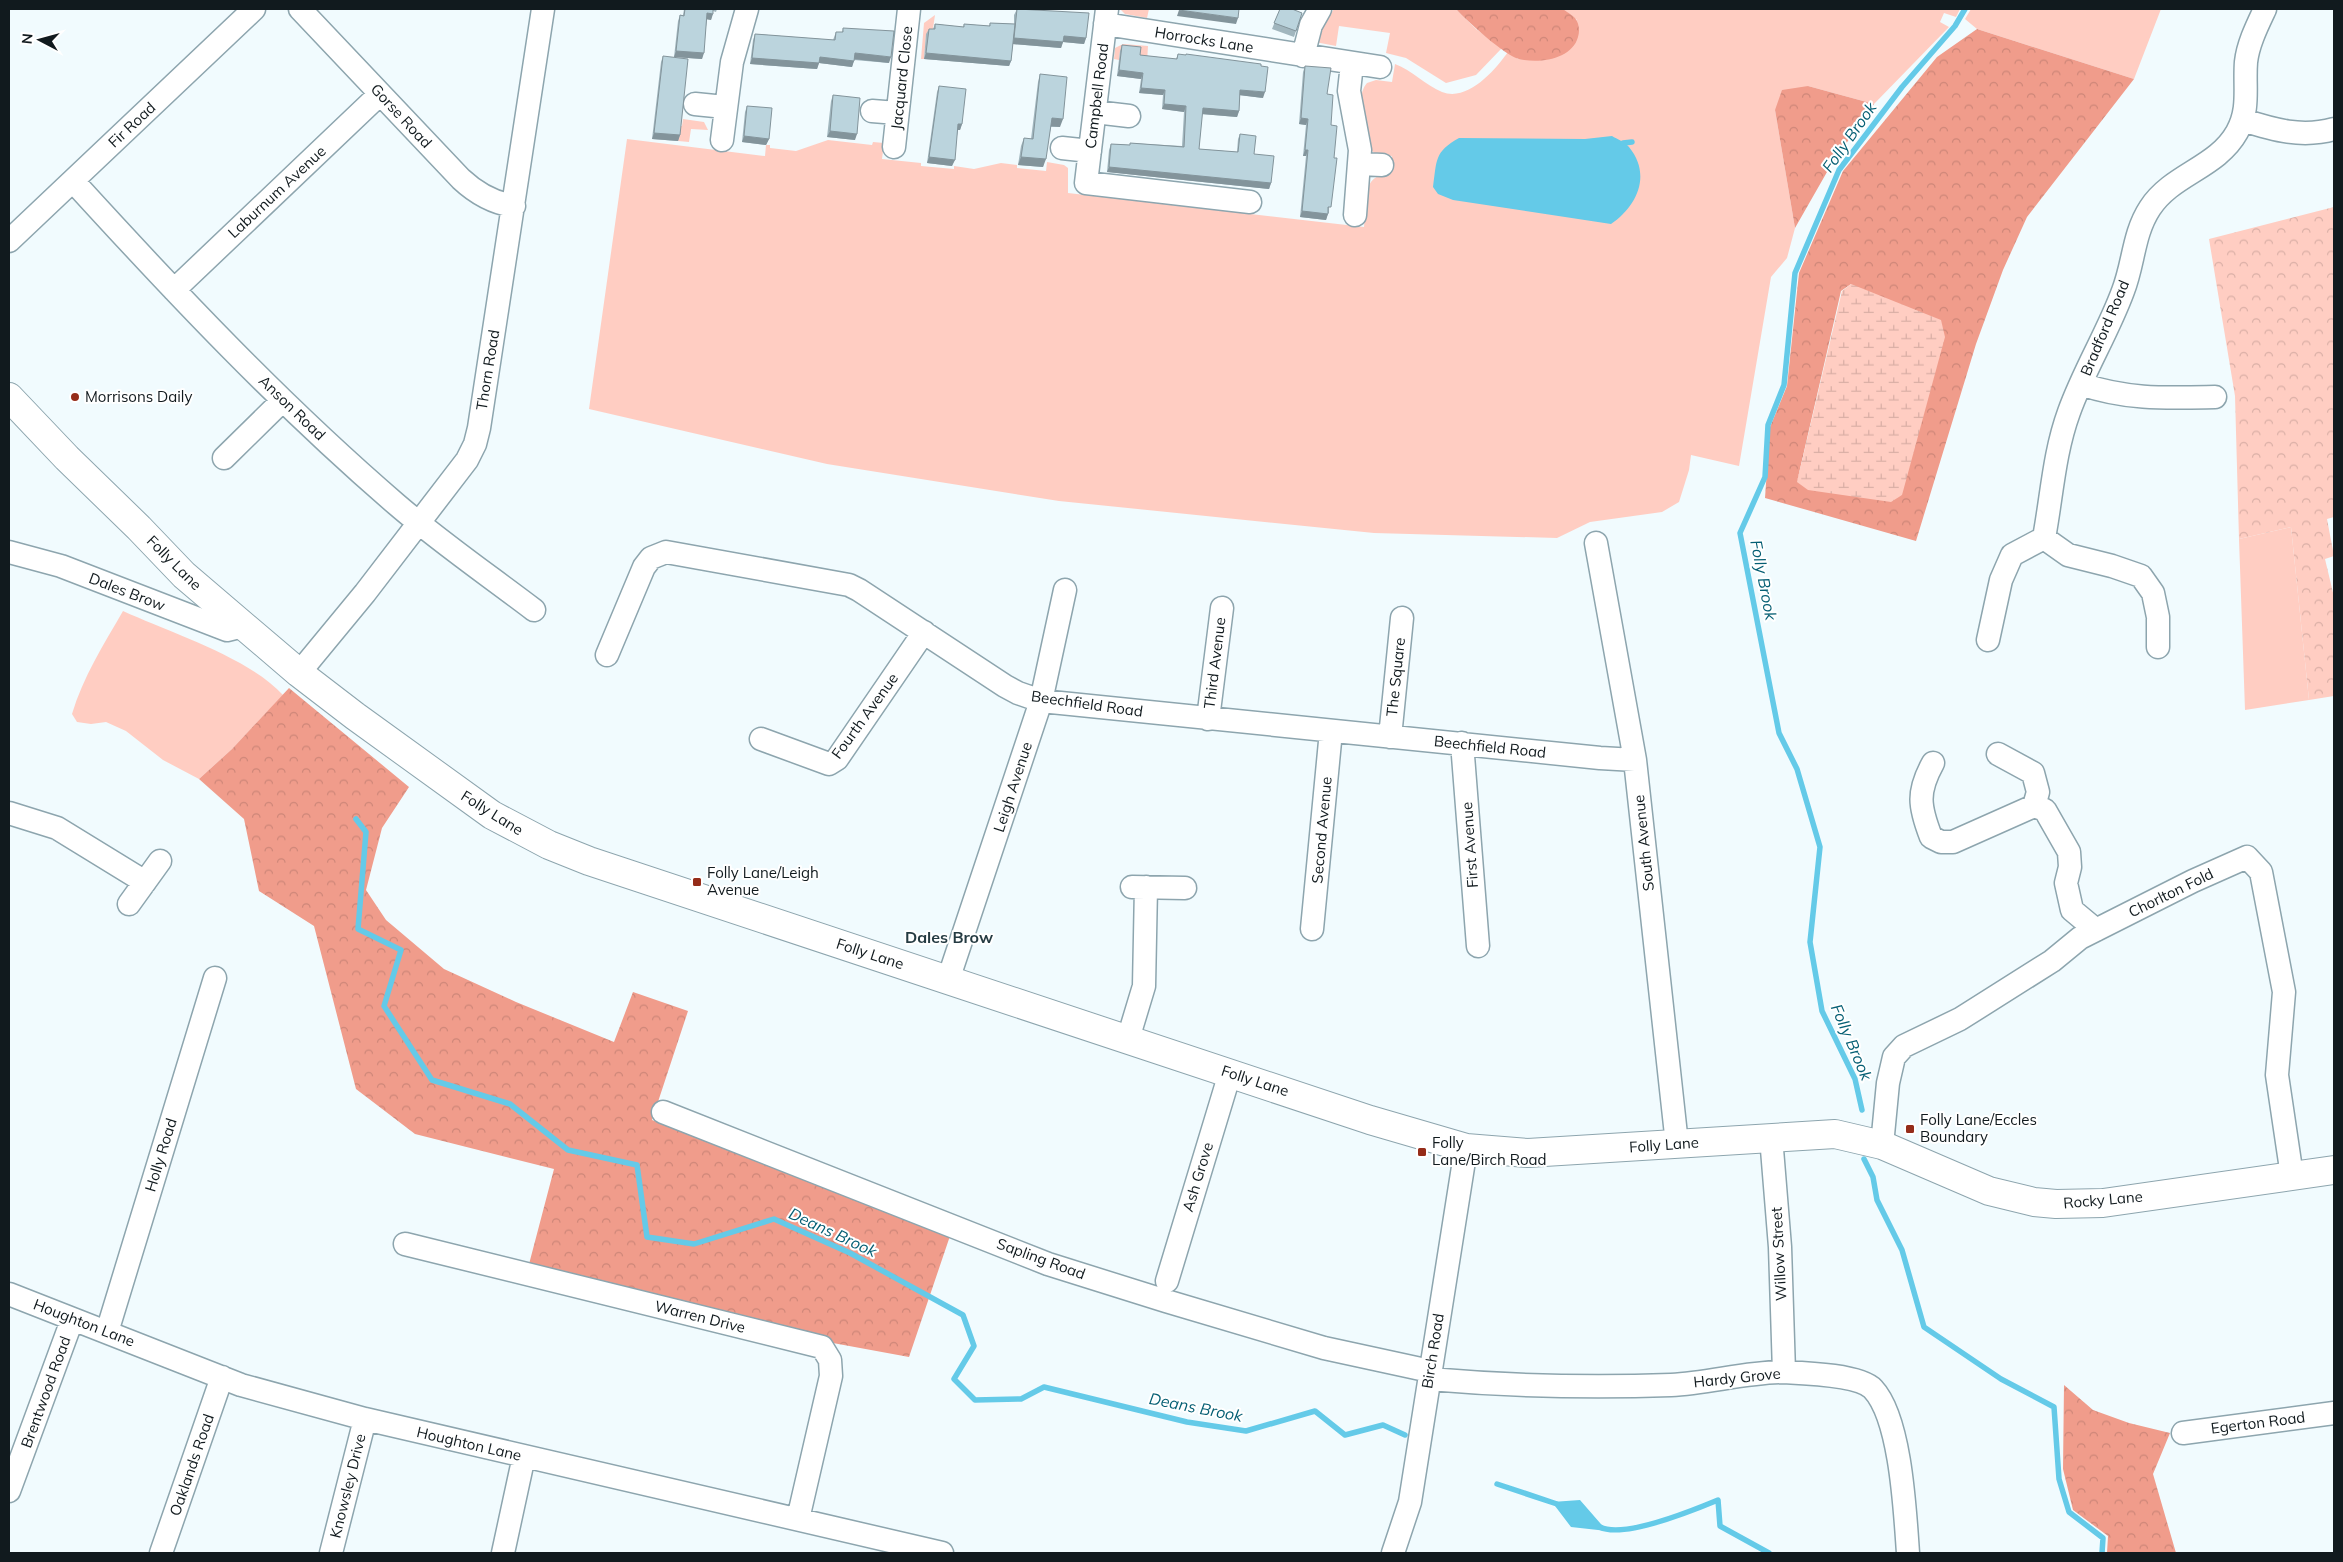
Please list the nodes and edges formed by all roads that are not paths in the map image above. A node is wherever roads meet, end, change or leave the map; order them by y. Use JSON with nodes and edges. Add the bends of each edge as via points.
{"nodes":[{"id":1,"x":254,"y":9,"type":"edge"},
{"id":2,"x":300,"y":9,"type":"edge"},
{"id":3,"x":543,"y":9,"type":"edge"},
{"id":4,"x":747,"y":9,"type":"edge"},
{"id":5,"x":909,"y":9,"type":"edge"},
{"id":6,"x":1320,"y":9,"type":"edge"},
{"id":7,"x":2265,"y":9,"type":"edge"},
{"id":8,"x":1106,"y":17,"type":"edge"},
{"id":9,"x":1303,"y":56,"type":"junction"},
{"id":10,"x":1352,"y":64,"type":"junction"},
{"id":11,"x":1380,"y":67,"type":"dead end"},
{"id":12,"x":380,"y":94,"type":"junction"},
{"id":13,"x":695,"y":104,"type":"dead end"},
{"id":14,"x":725,"y":107,"type":"junction"},
{"id":15,"x":872,"y":111,"type":"dead end"},
{"id":16,"x":1095,"y":112,"type":"junction"},
{"id":17,"x":897,"y":113,"type":"junction"},
{"id":18,"x":1129,"y":116,"type":"dead end"},
{"id":19,"x":2243,"y":120,"type":"junction"},
{"id":20,"x":2334,"y":129,"type":"edge"},
{"id":21,"x":722,"y":140,"type":"dead end"},
{"id":22,"x":894,"y":147,"type":"dead end"},
{"id":23,"x":1062,"y":148,"type":"dead end"},
{"id":24,"x":1090,"y":151,"type":"junction"},
{"id":25,"x":1360,"y":164,"type":"junction"},
{"id":26,"x":1382,"y":165,"type":"dead end"},
{"id":27,"x":73,"y":181,"type":"junction"},
{"id":28,"x":1250,"y":202,"type":"dead end"},
{"id":29,"x":514,"y":206,"type":"junction"},
{"id":30,"x":1354,"y":215,"type":"dead end"},
{"id":31,"x":9,"y":241,"type":"edge"},
{"id":32,"x":174,"y":290,"type":"junction"},
{"id":33,"x":2081,"y":384,"type":"junction"},
{"id":34,"x":9,"y":397,"type":"edge"},
{"id":35,"x":2215,"y":397,"type":"dead end"},
{"id":36,"x":282,"y":401,"type":"junction"},
{"id":37,"x":224,"y":458,"type":"dead end"},
{"id":38,"x":418,"y":522,"type":"junction"},
{"id":39,"x":2044,"y":538,"type":"junction"},
{"id":40,"x":1596,"y":544,"type":"dead end"},
{"id":41,"x":9,"y":552,"type":"edge"},
{"id":42,"x":1065,"y":590,"type":"dead end"},
{"id":43,"x":1222,"y":608,"type":"dead end"},
{"id":44,"x":534,"y":610,"type":"dead end"},
{"id":45,"x":1402,"y":618,"type":"dead end"},
{"id":46,"x":244,"y":626,"type":"junction"},
{"id":47,"x":924,"y":632,"type":"junction"},
{"id":48,"x":1988,"y":640,"type":"dead end"},
{"id":49,"x":2158,"y":647,"type":"dead end"},
{"id":50,"x":607,"y":655,"type":"dead end"},
{"id":51,"x":299,"y":673,"type":"junction"},
{"id":52,"x":1041,"y":701,"type":"junction"},
{"id":53,"x":1208,"y":719,"type":"junction"},
{"id":54,"x":1331,"y":731,"type":"junction"},
{"id":55,"x":1390,"y":737,"type":"junction"},
{"id":56,"x":761,"y":739,"type":"dead end"},
{"id":57,"x":1462,"y":743,"type":"junction"},
{"id":58,"x":1998,"y":754,"type":"dead end"},
{"id":59,"x":1635,"y":760,"type":"junction"},
{"id":60,"x":1933,"y":763,"type":"dead end"},
{"id":61,"x":2034,"y":806,"type":"junction"},
{"id":62,"x":9,"y":813,"type":"edge"},
{"id":63,"x":160,"y":861,"type":"dead end"},
{"id":64,"x":145,"y":882,"type":"junction"},
{"id":65,"x":1185,"y":888,"type":"dead end"},
{"id":66,"x":129,"y":904,"type":"dead end"},
{"id":67,"x":1312,"y":929,"type":"dead end"},
{"id":68,"x":2096,"y":930,"type":"junction"},
{"id":69,"x":1478,"y":946,"type":"dead end"},
{"id":70,"x":214,"y":978,"type":"dead end"},
{"id":71,"x":948,"y":980,"type":"junction"},
{"id":72,"x":1128,"y":1039,"type":"junction"},
{"id":73,"x":1230,"y":1073,"type":"junction"},
{"id":74,"x":663,"y":1112,"type":"dead end"},
{"id":75,"x":1771,"y":1137,"type":"junction"},
{"id":76,"x":1677,"y":1144,"type":"junction"},
{"id":77,"x":1882,"y":1145,"type":"junction"},
{"id":78,"x":1466,"y":1148,"type":"junction"},
{"id":79,"x":2334,"y":1170,"type":"edge"},
{"id":80,"x":2292,"y":1176,"type":"junction"},
{"id":81,"x":405,"y":1244,"type":"dead end"},
{"id":82,"x":1166,"y":1281,"type":"dead end"},
{"id":83,"x":9,"y":1294,"type":"edge"},
{"id":84,"x":72,"y":1320,"type":"junction"},
{"id":85,"x":107,"y":1332,"type":"junction"},
{"id":86,"x":1784,"y":1372,"type":"junction"},
{"id":87,"x":1430,"y":1375,"type":"junction"},
{"id":88,"x":222,"y":1377,"type":"junction"},
{"id":89,"x":2334,"y":1413,"type":"edge"},
{"id":90,"x":365,"y":1419,"type":"junction"},
{"id":91,"x":2183,"y":1433,"type":"dead end"},
{"id":92,"x":524,"y":1456,"type":"junction"},
{"id":93,"x":9,"y":1492,"type":"edge"},
{"id":94,"x":798,"y":1520,"type":"junction"},
{"id":95,"x":879,"y":1547,"type":"edge"},
{"id":96,"x":161,"y":1553,"type":"edge"},
{"id":97,"x":331,"y":1553,"type":"edge"},
{"id":98,"x":503,"y":1553,"type":"edge"},
{"id":99,"x":942,"y":1553,"type":"edge"},
{"id":100,"x":1393,"y":1553,"type":"edge"},
{"id":101,"x":1908,"y":1553,"type":"edge"}],
"edges":[{"from":1,"to":27,"type":"street","name":"Fir Road"},
{"from":2,"to":12,"type":"street","name":"Gorse Road"},
{"from":3,"to":29,"type":"street","name":"Thorn Road"},
{"from":4,"to":14,"type":"street","via":[[734,52]]},
{"from":5,"to":17,"type":"street","name":"Jacquard Close"},
{"from":6,"to":9,"type":"street","via":[[1310,25]]},
{"from":7,"to":19,"type":"street","name":"Bradford Road","via":[[2248,56],[2247,101]]},
{"from":8,"to":9,"type":"street","name":"Horrocks Lane"},
{"from":8,"to":16,"type":"street","name":"Campbell Road"},
{"from":9,"to":10,"type":"street","name":"Horrocks Lane"},
{"from":10,"to":11,"type":"street","name":"Horrocks Lane"},
{"from":10,"to":25,"type":"street","via":[[1349,90]]},
{"from":12,"to":29,"type":"street","name":"Gorse Road","via":[[467,185],[493,201]]},
{"from":12,"to":32,"type":"street","name":"Laburnum Avenue"},
{"from":13,"to":14,"type":"street"},
{"from":14,"to":21,"type":"street"},
{"from":15,"to":17,"type":"street"},
{"from":16,"to":18,"type":"street"},
{"from":16,"to":24,"type":"street","name":"Campbell Road"},
{"from":17,"to":22,"type":"street","name":"Jacquard Close"},
{"from":19,"to":20,"type":"street","via":[[2296,134]]},
{"from":19,"to":33,"type":"street","name":"Bradford Road","via":[[2221,153],[2170,186],[2150,207],[2135,241],[2124,290]]},
{"from":23,"to":24,"type":"street"},
{"from":24,"to":28,"type":"street","name":"Campbell Road","via":[[1086,183]]},
{"from":25,"to":26,"type":"street"},
{"from":25,"to":30,"type":"street"},
{"from":27,"to":31,"type":"street","name":"Fir Road"},
{"from":27,"to":32,"type":"street","name":"Anson Road"},
{"from":29,"to":38,"type":"street","name":"Thorn Road","via":[[477,437],[466,460]]},
{"from":32,"to":36,"type":"street","name":"Anson Road"},
{"from":33,"to":35,"type":"street","via":[[2131,397]]},
{"from":33,"to":39,"type":"street","name":"Bradford Road","via":[[2059,446]]},
{"from":34,"to":46,"type":"main road","name":"Folly Lane","via":[[184,576]]},
{"from":36,"to":37,"type":"street"},
{"from":36,"to":38,"type":"street","name":"Anson Road"},
{"from":38,"to":44,"type":"street","name":"Anson Road"},
{"from":38,"to":51,"type":"street","name":"Thorn Road"},
{"from":39,"to":48,"type":"street","via":[[2012,555],[2001,580]]},
{"from":39,"to":49,"type":"street","via":[[2068,555],[2141,576],[2153,593],[2158,617]]},
{"from":40,"to":59,"type":"street","name":"South Avenue"},
{"from":41,"to":46,"type":"street","name":"Dales Brow","via":[[61,566],[227,630]]},
{"from":42,"to":52,"type":"street","name":"Leigh Avenue"},
{"from":43,"to":53,"type":"street","name":"Third Avenue"},
{"from":45,"to":55,"type":"street","name":"The Square"},
{"from":46,"to":51,"type":"main road","name":"Folly Lane"},
{"from":47,"to":50,"type":"street","name":"Beechfield Road","via":[[849,586],[666,552],[651,558],[644,567]]},
{"from":47,"to":52,"type":"street","name":"Beechfield Road","via":[[1005,686]]},
{"from":47,"to":56,"type":"street","name":"Fourth Avenue","via":[[837,760],[829,764]]},
{"from":51,"to":71,"type":"main road","name":"Folly Lane","via":[[479,807],[549,845]]},
{"from":52,"to":53,"type":"street","name":"Beechfield Road"},
{"from":52,"to":71,"type":"street","name":"Leigh Avenue"},
{"from":53,"to":54,"type":"street","name":"Beechfield Road"},
{"from":54,"to":55,"type":"street","name":"Beechfield Road"},
{"from":54,"to":67,"type":"street","name":"Second Avenue"},
{"from":55,"to":57,"type":"street","name":"Beechfield Road"},
{"from":57,"to":59,"type":"street","name":"Beechfield Road"},
{"from":57,"to":69,"type":"street","name":"First Avenue"},
{"from":58,"to":61,"type":"street","via":[[2033,773],[2038,792]]},
{"from":59,"to":76,"type":"street","name":"South Avenue"},
{"from":60,"to":61,"type":"street","via":[[1923,781],[1920,798],[1931,837],[1941,842],[1953,842]]},
{"from":61,"to":68,"type":"street","via":[[2045,810],[2069,852],[2066,883],[2072,910]]},
{"from":62,"to":64,"type":"street","via":[[57,828]]},
{"from":63,"to":64,"type":"street"},
{"from":64,"to":66,"type":"street"},
{"from":65,"to":72,"type":"street","via":[[1139,887],[1144,986]]},
{"from":68,"to":77,"type":"street","name":"Chorlton Fold","via":[[1960,1019],[1904,1046],[1894,1057],[1888,1083]]},
{"from":68,"to":80,"type":"street","name":"Chorlton Fold","via":[[2247,857],[2261,872],[2284,992],[2277,1075]]},
{"from":70,"to":85,"type":"street","name":"Holly Road"},
{"from":71,"to":72,"type":"main road","name":"Folly Lane"},
{"from":72,"to":73,"type":"main road","name":"Folly Lane"},
{"from":73,"to":78,"type":"main road","name":"Folly Lane"},
{"from":73,"to":82,"type":"street","name":"Ash Grove"},
{"from":74,"to":87,"type":"street","name":"Sapling Road","via":[[1048,1264],[1324,1348]]},
{"from":75,"to":76,"type":"main road","name":"Folly Lane"},
{"from":75,"to":77,"type":"main road","name":"Folly Lane","via":[[1835,1134]]},
{"from":75,"to":86,"type":"street","name":"Willow Street","via":[[1780,1247]]},
{"from":76,"to":78,"type":"main road","name":"Folly Lane","via":[[1528,1153]]},
{"from":77,"to":80,"type":"main road","name":"Rocky Lane","via":[[1989,1192],[2056,1204],[2103,1203]]},
{"from":78,"to":87,"type":"street","name":"Birch Road"},
{"from":79,"to":80,"type":"main road","name":"Rocky Lane"},
{"from":81,"to":94,"type":"street","name":"Warren Drive","via":[[822,1347],[830,1360],[831,1376]]},
{"from":83,"to":84,"type":"street","name":"Houghton Lane"},
{"from":84,"to":85,"type":"street","name":"Houghton Lane"},
{"from":84,"to":93,"type":"street","name":"Brentwood Road"},
{"from":85,"to":88,"type":"street","name":"Houghton Lane"},
{"from":86,"to":87,"type":"street","name":"Hardy Grove","via":[[1673,1385],[1628,1386],[1491,1384]]},
{"from":86,"to":101,"type":"street","name":"Hardy Grove","via":[[1854,1379],[1871,1387],[1882,1402],[1898,1455]]},
{"from":87,"to":100,"type":"street","name":"Birch Road","via":[[1410,1502]]},
{"from":88,"to":90,"type":"street","name":"Houghton Lane"},
{"from":88,"to":96,"type":"street","name":"Oaklands Road"},
{"from":89,"to":91,"type":"street","name":"Egerton Road"},
{"from":90,"to":92,"type":"street","name":"Houghton Lane"},
{"from":90,"to":97,"type":"street","name":"Knowsley Drive"},
{"from":92,"to":94,"type":"street","name":"Houghton Lane"},
{"from":92,"to":98,"type":"street"},
{"from":94,"to":95,"type":"street","name":"Houghton Lane"},
{"from":95,"to":99,"type":"street","name":"Houghton Lane"}]}
